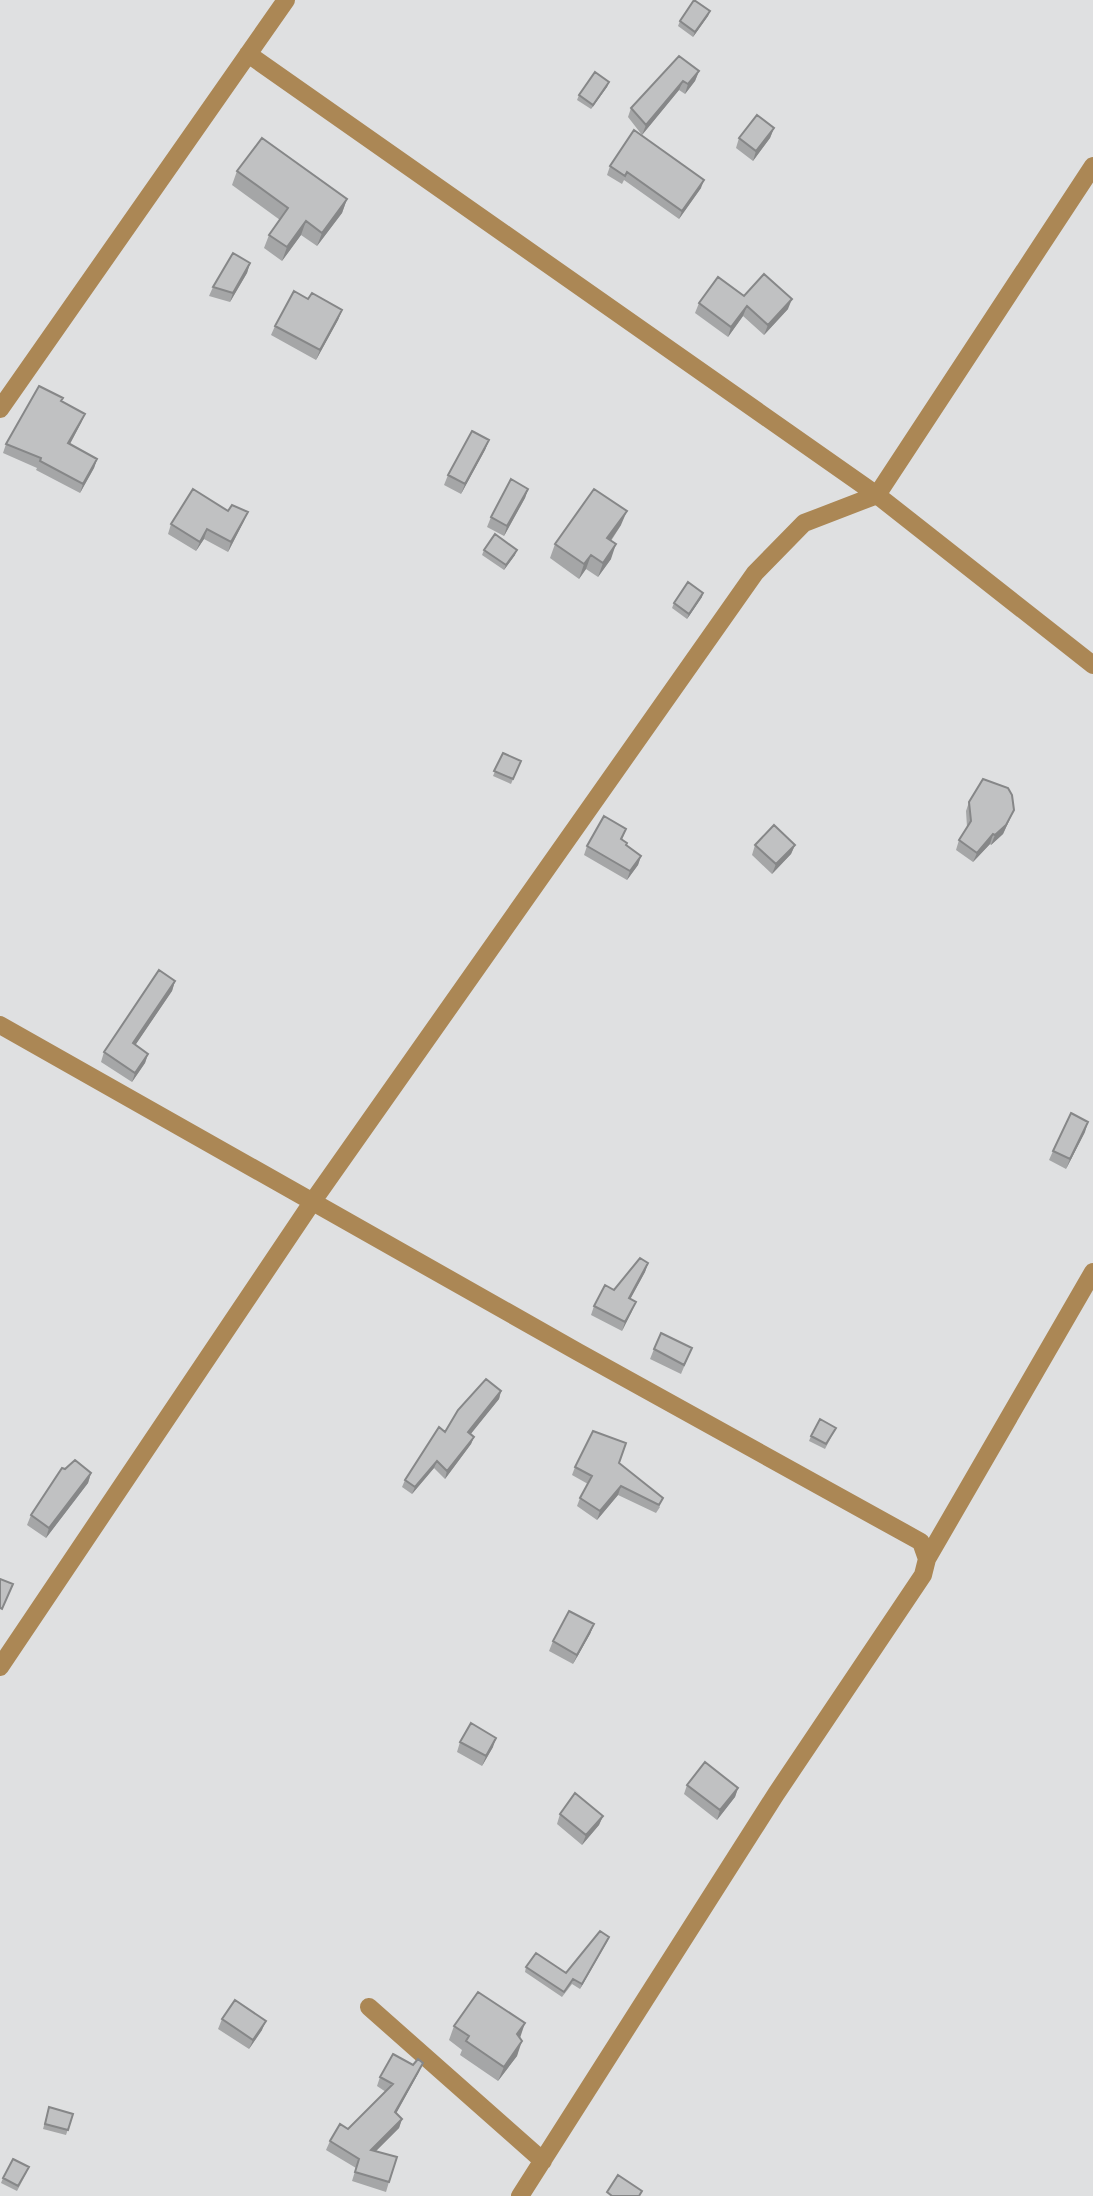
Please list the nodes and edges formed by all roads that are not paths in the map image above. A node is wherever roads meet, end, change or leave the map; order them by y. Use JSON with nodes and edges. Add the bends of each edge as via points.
{"nodes":[{"id":1,"x":286,"y":0,"type":"edge"},
{"id":2,"x":248,"y":54,"type":"junction"},
{"id":3,"x":1093,"y":166,"type":"edge"},
{"id":4,"x":0,"y":409,"type":"edge"},
{"id":5,"x":877,"y":495,"type":"junction"},
{"id":6,"x":1093,"y":664,"type":"edge"},
{"id":7,"x":0,"y":1025,"type":"edge"},
{"id":8,"x":313,"y":1201,"type":"junction"},
{"id":9,"x":1093,"y":1272,"type":"edge"},
{"id":10,"x":927,"y":1559,"type":"junction"},
{"id":11,"x":0,"y":1667,"type":"edge"},
{"id":12,"x":369,"y":2007,"type":"dead end"},
{"id":13,"x":543,"y":2161,"type":"junction"},
{"id":14,"x":520,"y":2196,"type":"edge"}],
"edges":[{"from":1,"to":2,"type":"street"},
{"from":2,"to":4,"type":"street"},
{"from":2,"to":5,"type":"street"},
{"from":3,"to":5,"type":"street"},
{"from":5,"to":6,"type":"street"},
{"from":5,"to":8,"type":"street","via":[[804,523],[755,573]]},
{"from":7,"to":8,"type":"street"},
{"from":8,"to":10,"type":"street","via":[[921,1542]]},
{"from":8,"to":11,"type":"street"},
{"from":9,"to":10,"type":"street"},
{"from":10,"to":13,"type":"street","via":[[923,1575],[776,1794]]},
{"from":12,"to":13,"type":"street"},
{"from":13,"to":14,"type":"street"}]}
